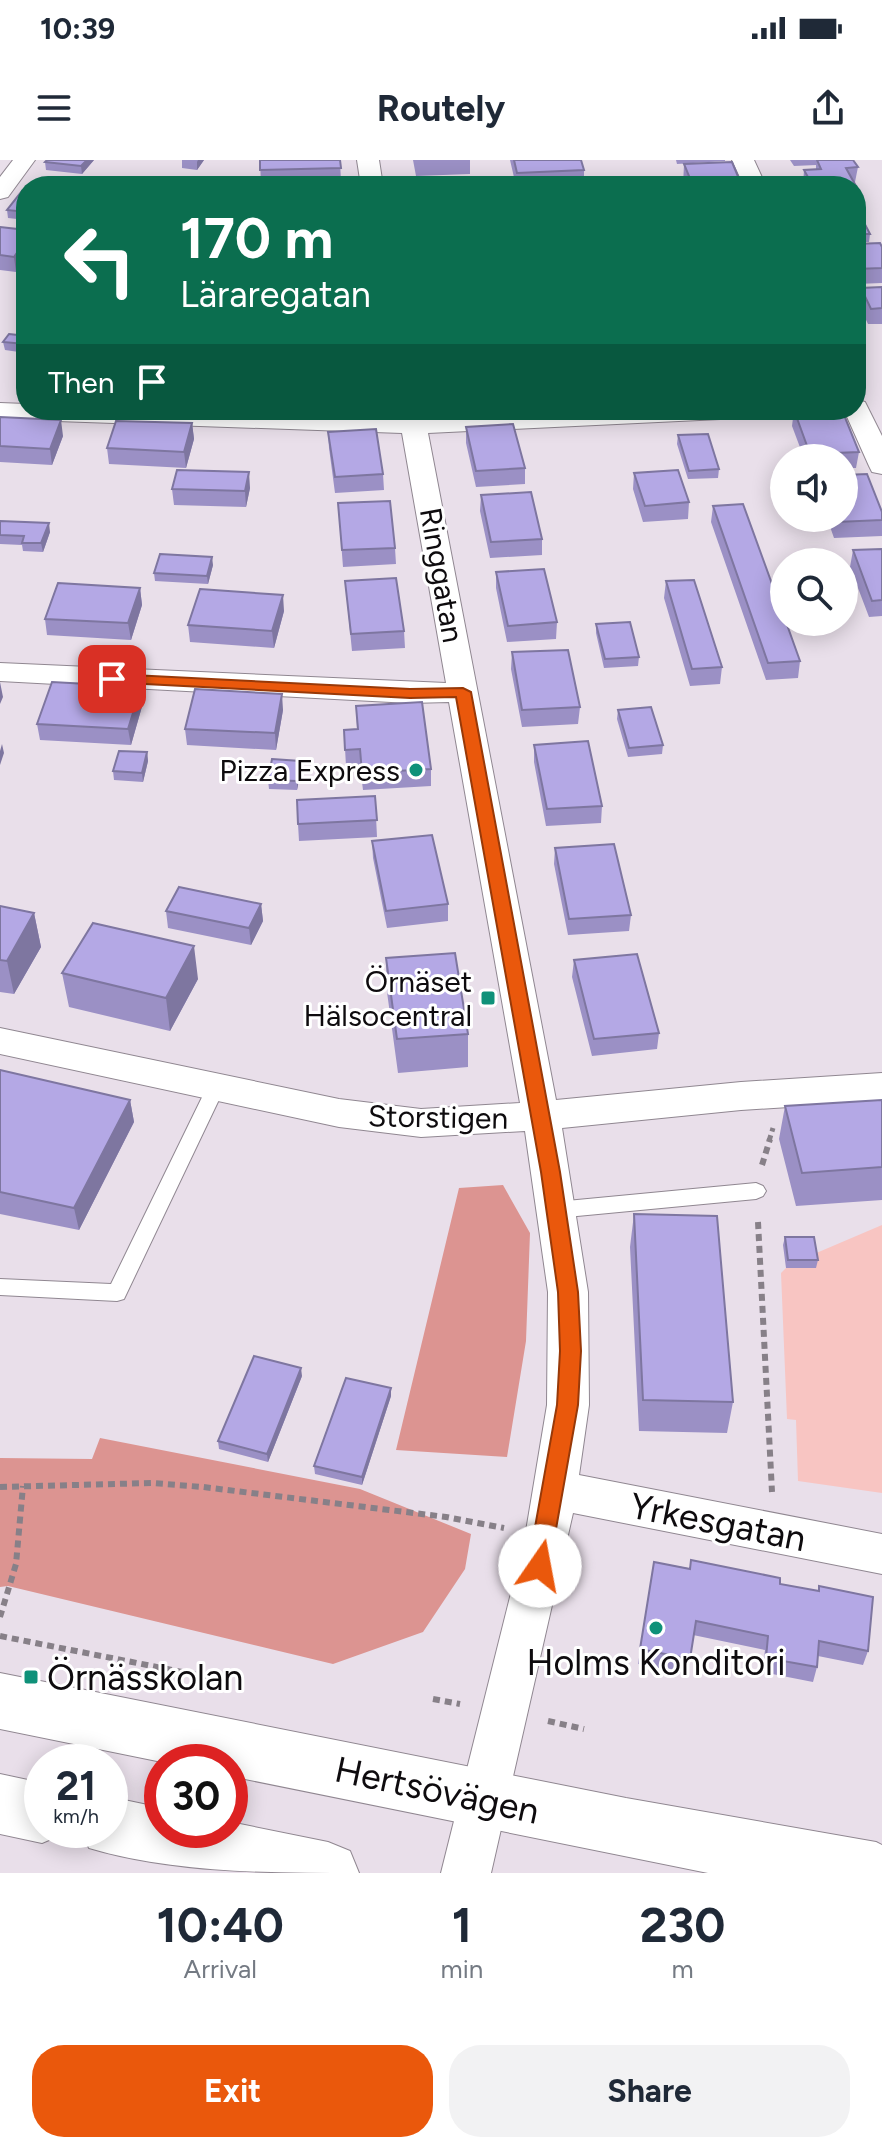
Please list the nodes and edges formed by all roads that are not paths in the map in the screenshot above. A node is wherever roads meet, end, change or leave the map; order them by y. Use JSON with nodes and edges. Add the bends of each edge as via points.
{"nodes":[{"id":1,"x":24,"y":160,"type":"edge"},
{"id":2,"x":0,"y":192,"type":"edge"},
{"id":3,"x":413,"y":420,"type":"edge"},
{"id":4,"x":861,"y":420,"type":"edge"},
{"id":5,"x":882,"y":466,"type":"edge"},
{"id":6,"x":0,"y":672,"type":"edge"},
{"id":7,"x":463,"y":692,"type":"junction"},
{"id":8,"x":0,"y":1041,"type":"edge"},
{"id":9,"x":216,"y":1087,"type":"junction"},
{"id":10,"x":882,"y":1087,"type":"edge"},
{"id":11,"x":541,"y":1116,"type":"junction"},
{"id":12,"x":756,"y":1191,"type":"road end"},
{"id":13,"x":556,"y":1210,"type":"junction"},
{"id":14,"x":0,"y":1287,"type":"edge"},
{"id":15,"x":554,"y":1490,"type":"junction"},
{"id":16,"x":882,"y":1554,"type":"edge"},
{"id":17,"x":0,"y":1701,"type":"edge"},
{"id":18,"x":485,"y":1799,"type":"junction"},
{"id":19,"x":0,"y":1804,"type":"edge"},
{"id":20,"x":24,"y":1809,"type":"edge"},
{"id":21,"x":128,"y":1831,"type":"edge"},
{"id":22,"x":328,"y":1873,"type":"edge"},
{"id":23,"x":466,"y":1873,"type":"edge"},
{"id":24,"x":876,"y":1873,"type":"edge"}],
"edges":[{"from":1,"to":2,"type":"street"},
{"from":3,"to":7,"type":"street","name":"Ringgatan"},
{"from":4,"to":5,"type":"street"},
{"from":6,"to":7,"type":"street"},
{"from":7,"to":11,"type":"street","name":"Ringgatan"},
{"from":8,"to":9,"type":"street","name":"Storstigen"},
{"from":9,"to":11,"type":"street","name":"Storstigen","via":[[382,1121]]},
{"from":9,"to":14,"type":"lane","via":[[117,1293]]},
{"from":10,"to":11,"type":"street","name":"Storstigen"},
{"from":11,"to":13,"type":"street","name":"Ringgatan"},
{"from":12,"to":13,"type":"lane"},
{"from":13,"to":15,"type":"street","name":"Ringgatan","via":[[570,1351],[568,1405]]},
{"from":15,"to":16,"type":"street","name":"Yrkesgatan"},
{"from":15,"to":18,"type":"street","name":"Ringgatan"},
{"from":17,"to":18,"type":"main road","name":"Hertsövägen"},
{"from":18,"to":23,"type":"street","name":"Ringgatan"},
{"from":18,"to":24,"type":"main road","name":"Hertsövägen"},
{"from":19,"to":20,"type":"main road"},
{"from":21,"to":22,"type":"main road"}]}
